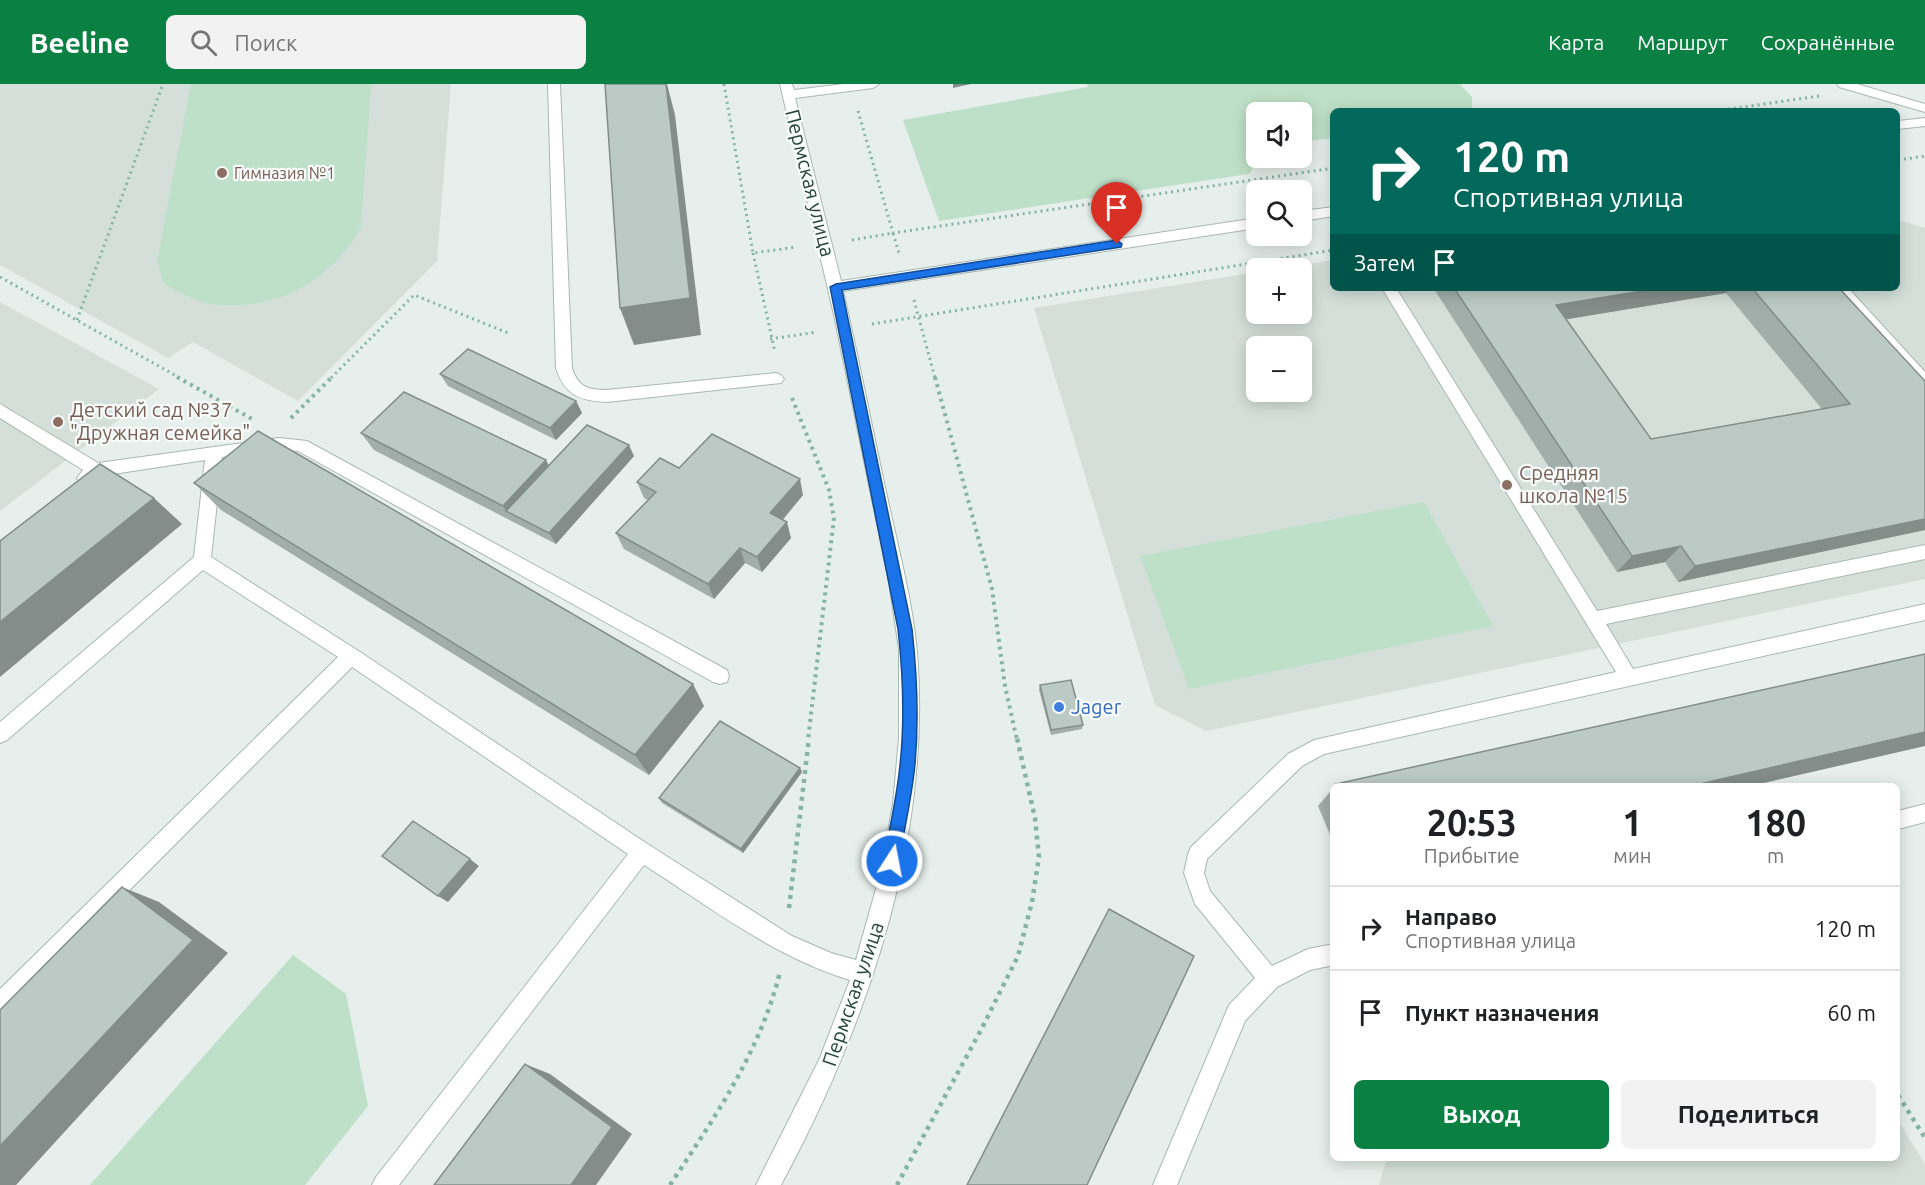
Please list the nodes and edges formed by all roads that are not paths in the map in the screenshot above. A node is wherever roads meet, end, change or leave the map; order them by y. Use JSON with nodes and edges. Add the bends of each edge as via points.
{"nodes":[{"id":1,"x":554,"y":84,"type":"edge"},
{"id":2,"x":873,"y":84,"type":"edge"},
{"id":3,"x":1843,"y":84,"type":"edge"},
{"id":4,"x":787,"y":90,"type":"edge"},
{"id":5,"x":1925,"y":108,"type":"edge"},
{"id":6,"x":1925,"y":122,"type":"edge"},
{"id":7,"x":1900,"y":125,"type":"edge"},
{"id":8,"x":1330,"y":212,"type":"edge"},
{"id":9,"x":1312,"y":214,"type":"edge"},
{"id":10,"x":1246,"y":225,"type":"edge"},
{"id":11,"x":836,"y":287,"type":"junction"},
{"id":12,"x":1391,"y":291,"type":"edge"},
{"id":13,"x":1843,"y":291,"type":"edge"},
{"id":14,"x":1925,"y":382,"type":"edge"},
{"id":15,"x":782,"y":383,"type":"road end"},
{"id":16,"x":0,"y":410,"type":"edge"},
{"id":17,"x":214,"y":452,"type":"junction"},
{"id":18,"x":96,"y":470,"type":"junction"},
{"id":19,"x":70,"y":490,"type":"edge"},
{"id":20,"x":1925,"y":552,"type":"edge"},
{"id":21,"x":202,"y":560,"type":"junction"},
{"id":22,"x":1925,"y":612,"type":"edge"},
{"id":23,"x":1593,"y":619,"type":"junction"},
{"id":24,"x":351,"y":656,"type":"junction"},
{"id":25,"x":720,"y":676,"type":"dead end"},
{"id":26,"x":1629,"y":678,"type":"junction"},
{"id":27,"x":0,"y":734,"type":"edge"},
{"id":28,"x":1925,"y":813,"type":"edge"},
{"id":29,"x":1900,"y":819,"type":"edge"},
{"id":30,"x":642,"y":852,"type":"junction"},
{"id":31,"x":1330,"y":955,"type":"edge"},
{"id":32,"x":863,"y":973,"type":"junction"},
{"id":33,"x":1269,"y":979,"type":"junction"},
{"id":34,"x":0,"y":1004,"type":"edge"},
{"id":35,"x":384,"y":1185,"type":"edge"},
{"id":36,"x":768,"y":1185,"type":"edge"},
{"id":37,"x":1165,"y":1185,"type":"edge"}],
"edges":[{"from":1,"to":15,"type":"street","via":[[564,368],[568,384],[575,391],[607,396]]},
{"from":2,"to":4,"type":"street"},
{"from":3,"to":5,"type":"street"},
{"from":4,"to":11,"type":"street","name":"Пермская улица"},
{"from":6,"to":7,"type":"street"},
{"from":8,"to":9,"type":"street"},
{"from":10,"to":11,"type":"street"},
{"from":11,"to":32,"type":"street","name":"Пермская улица","via":[[905,629],[909,670],[910,723],[901,814]]},
{"from":12,"to":23,"type":"street"},
{"from":13,"to":14,"type":"street"},
{"from":16,"to":18,"type":"street"},
{"from":17,"to":18,"type":"street"},
{"from":17,"to":21,"type":"street"},
{"from":17,"to":25,"type":"street","via":[[301,445]]},
{"from":18,"to":19,"type":"street"},
{"from":20,"to":23,"type":"street"},
{"from":21,"to":24,"type":"street"},
{"from":21,"to":27,"type":"street"},
{"from":22,"to":26,"type":"street"},
{"from":23,"to":26,"type":"street"},
{"from":24,"to":30,"type":"street"},
{"from":24,"to":34,"type":"street"},
{"from":26,"to":33,"type":"street","via":[[1321,746],[1295,760],[1198,854],[1194,873],[1203,897]]},
{"from":28,"to":29,"type":"street"},
{"from":30,"to":32,"type":"street","via":[[785,943]]},
{"from":30,"to":35,"type":"street"},
{"from":31,"to":33,"type":"street","via":[[1308,960]]},
{"from":32,"to":36,"type":"street","name":"Пермская улица","via":[[824,1077]]},
{"from":33,"to":37,"type":"street","via":[[1237,1013]]}]}
